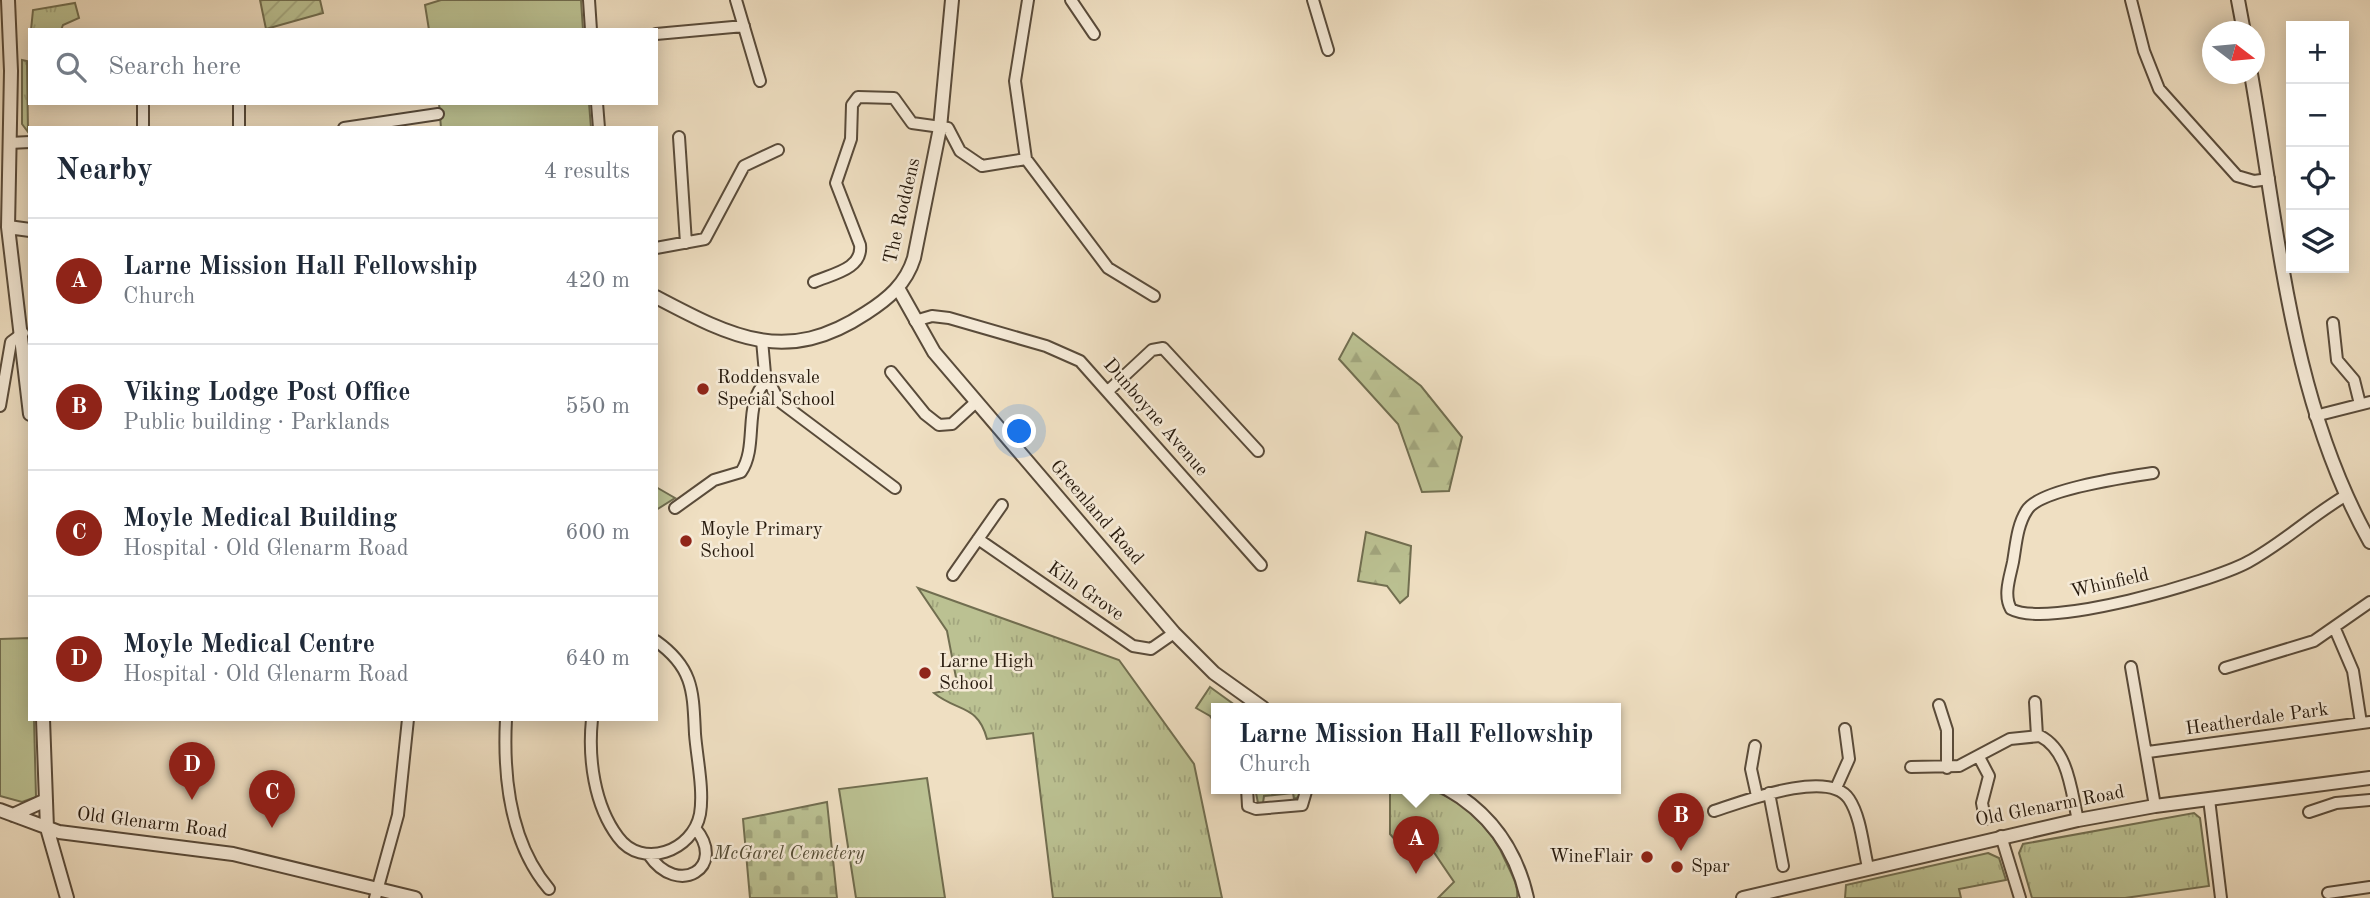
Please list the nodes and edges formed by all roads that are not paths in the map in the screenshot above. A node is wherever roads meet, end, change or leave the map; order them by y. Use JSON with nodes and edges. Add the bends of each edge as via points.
{"nodes":[{"id":1,"x":8,"y":0,"type":"edge"},
{"id":2,"x":589,"y":0,"type":"edge"},
{"id":3,"x":736,"y":0,"type":"edge"},
{"id":4,"x":952,"y":0,"type":"edge"},
{"id":5,"x":1028,"y":0,"type":"edge"},
{"id":6,"x":1071,"y":0,"type":"edge"},
{"id":7,"x":1313,"y":0,"type":"edge"},
{"id":8,"x":2132,"y":0,"type":"edge"},
{"id":9,"x":2238,"y":0,"type":"edge"},
{"id":10,"x":2242,"y":21,"type":"edge"},
{"id":11,"x":744,"y":26,"type":"junction"},
{"id":12,"x":591,"y":28,"type":"edge"},
{"id":13,"x":658,"y":34,"type":"edge"},
{"id":14,"x":1094,"y":34,"type":"dead end"},
{"id":15,"x":1328,"y":50,"type":"dead end"},
{"id":16,"x":5,"y":59,"type":"edge"},
{"id":17,"x":0,"y":72,"type":"edge"},
{"id":18,"x":760,"y":81,"type":"dead end"},
{"id":19,"x":2253,"y":84,"type":"edge"},
{"id":20,"x":9,"y":87,"type":"junction"},
{"id":21,"x":143,"y":105,"type":"edge"},
{"id":22,"x":239,"y":105,"type":"edge"},
{"id":23,"x":597,"y":105,"type":"edge"},
{"id":24,"x":438,"y":114,"type":"dead end"},
{"id":25,"x":143,"y":126,"type":"edge"},
{"id":26,"x":239,"y":126,"type":"edge"},
{"id":27,"x":357,"y":126,"type":"edge"},
{"id":28,"x":599,"y":126,"type":"edge"},
{"id":29,"x":940,"y":128,"type":"junction"},
{"id":30,"x":679,"y":138,"type":"dead end"},
{"id":31,"x":28,"y":142,"type":"edge"},
{"id":32,"x":9,"y":143,"type":"junction"},
{"id":33,"x":778,"y":150,"type":"dead end"},
{"id":34,"x":1026,"y":159,"type":"junction"},
{"id":35,"x":2269,"y":179,"type":"junction"},
{"id":36,"x":8,"y":227,"type":"junction"},
{"id":37,"x":28,"y":230,"type":"edge"},
{"id":38,"x":686,"y":243,"type":"junction"},
{"id":39,"x":658,"y":248,"type":"edge"},
{"id":40,"x":814,"y":282,"type":"dead end"},
{"id":41,"x":898,"y":288,"type":"junction"},
{"id":42,"x":1154,"y":296,"type":"dead end"},
{"id":43,"x":658,"y":298,"type":"edge"},
{"id":44,"x":915,"y":321,"type":"junction"},
{"id":45,"x":2333,"y":323,"type":"dead end"},
{"id":46,"x":23,"y":333,"type":"junction"},
{"id":47,"x":762,"y":340,"type":"junction"},
{"id":48,"x":891,"y":372,"type":"dead end"},
{"id":49,"x":767,"y":382,"type":"junction"},
{"id":50,"x":28,"y":391,"type":"edge"},
{"id":51,"x":1108,"y":391,"type":"junction"},
{"id":52,"x":976,"y":402,"type":"junction"},
{"id":53,"x":2365,"y":403,"type":"edge"},
{"id":54,"x":0,"y":407,"type":"edge"},
{"id":55,"x":2315,"y":416,"type":"junction"},
{"id":56,"x":1258,"y":451,"type":"dead end"},
{"id":57,"x":2153,"y":473,"type":"dead end"},
{"id":58,"x":895,"y":488,"type":"dead end"},
{"id":59,"x":2345,"y":496,"type":"junction"},
{"id":60,"x":1002,"y":505,"type":"dead end"},
{"id":61,"x":674,"y":508,"type":"dead end"},
{"id":62,"x":978,"y":539,"type":"junction"},
{"id":63,"x":2370,"y":542,"type":"edge"},
{"id":64,"x":1261,"y":565,"type":"dead end"},
{"id":65,"x":953,"y":575,"type":"dead end"},
{"id":66,"x":2370,"y":602,"type":"edge"},
{"id":67,"x":2334,"y":629,"type":"junction"},
{"id":68,"x":1174,"y":633,"type":"junction"},
{"id":69,"x":658,"y":643,"type":"edge"},
{"id":70,"x":2131,"y":667,"type":"dead end"},
{"id":71,"x":2225,"y":668,"type":"dead end"},
{"id":72,"x":2035,"y":702,"type":"dead end"},
{"id":73,"x":1256,"y":703,"type":"edge"},
{"id":74,"x":1939,"y":705,"type":"dead end"},
{"id":75,"x":43,"y":721,"type":"edge"},
{"id":76,"x":408,"y":721,"type":"edge"},
{"id":77,"x":506,"y":721,"type":"edge"},
{"id":78,"x":592,"y":721,"type":"edge"},
{"id":79,"x":2365,"y":722,"type":"edge"},
{"id":80,"x":1845,"y":729,"type":"dead end"},
{"id":81,"x":2037,"y":736,"type":"junction"},
{"id":82,"x":1755,"y":746,"type":"dead end"},
{"id":83,"x":2148,"y":752,"type":"junction"},
{"id":84,"x":1979,"y":757,"type":"junction"},
{"id":85,"x":1911,"y":767,"type":"dead end"},
{"id":86,"x":1947,"y":768,"type":"junction"},
{"id":87,"x":2370,"y":778,"type":"edge"},
{"id":88,"x":1836,"y":788,"type":"junction"},
{"id":89,"x":1247,"y":794,"type":"edge"},
{"id":90,"x":1306,"y":794,"type":"edge"},
{"id":91,"x":1455,"y":794,"type":"edge"},
{"id":92,"x":1763,"y":795,"type":"junction"},
{"id":93,"x":2209,"y":799,"type":"junction"},
{"id":94,"x":46,"y":800,"type":"junction"},
{"id":95,"x":2370,"y":800,"type":"edge"},
{"id":96,"x":2155,"y":806,"type":"junction"},
{"id":97,"x":0,"y":810,"type":"edge"},
{"id":98,"x":1714,"y":811,"type":"dead end"},
{"id":99,"x":2309,"y":812,"type":"dead end"},
{"id":100,"x":13,"y":814,"type":"junction"},
{"id":101,"x":1985,"y":819,"type":"dead end"},
{"id":102,"x":2078,"y":820,"type":"junction"},
{"id":103,"x":47,"y":828,"type":"junction"},
{"id":104,"x":695,"y":828,"type":"junction"},
{"id":105,"x":2001,"y":836,"type":"junction"},
{"id":106,"x":649,"y":855,"type":"junction"},
{"id":107,"x":1783,"y":866,"type":"dead end"},
{"id":108,"x":1868,"y":867,"type":"junction"},
{"id":109,"x":2370,"y":887,"type":"edge"},
{"id":110,"x":549,"y":889,"type":"dead end"},
{"id":111,"x":377,"y":893,"type":"edge"},
{"id":112,"x":2328,"y":893,"type":"dead end"},
{"id":113,"x":67,"y":898,"type":"edge"},
{"id":114,"x":415,"y":898,"type":"edge"},
{"id":115,"x":1527,"y":898,"type":"edge"},
{"id":116,"x":1743,"y":898,"type":"edge"},
{"id":117,"x":2020,"y":898,"type":"edge"},
{"id":118,"x":2221,"y":898,"type":"edge"}],
"edges":[{"from":1,"to":16,"type":"street"},
{"from":2,"to":12,"type":"street"},
{"from":3,"to":11,"type":"street"},
{"from":4,"to":29,"type":"street","name":"The Roddens"},
{"from":5,"to":34,"type":"street","via":[[1015,81]]},
{"from":6,"to":14,"type":"street"},
{"from":7,"to":15,"type":"street"},
{"from":8,"to":35,"type":"street","via":[[2159,89],[2238,176]]},
{"from":9,"to":10,"type":"street"},
{"from":11,"to":13,"type":"street"},
{"from":11,"to":18,"type":"street"},
{"from":16,"to":20,"type":"street"},
{"from":17,"to":20,"type":"street"},
{"from":19,"to":35,"type":"street"},
{"from":20,"to":32,"type":"street"},
{"from":21,"to":25,"type":"street"},
{"from":22,"to":26,"type":"street"},
{"from":23,"to":28,"type":"street"},
{"from":24,"to":27,"type":"street"},
{"from":29,"to":34,"type":"street","via":[[948,128],[960,151],[982,166]]},
{"from":29,"to":40,"type":"street","via":[[912,123],[892,98],[863,95],[854,101],[851,141],[836,185],[860,252],[853,265]]},
{"from":29,"to":41,"type":"street","name":"The Roddens","via":[[914,258]]},
{"from":30,"to":38,"type":"street"},
{"from":31,"to":32,"type":"street"},
{"from":32,"to":36,"type":"street"},
{"from":33,"to":38,"type":"street","via":[[744,166],[710,233],[705,239]]},
{"from":34,"to":42,"type":"street","via":[[1108,268]]},
{"from":35,"to":55,"type":"street","via":[[2303,373]]},
{"from":36,"to":37,"type":"street"},
{"from":36,"to":46,"type":"street"},
{"from":38,"to":39,"type":"street"},
{"from":41,"to":44,"type":"street","name":"Greenland Road"},
{"from":41,"to":47,"type":"street","name":"The Roddens","via":[[853,322],[829,333],[802,341]]},
{"from":43,"to":47,"type":"street","name":"The Roddens","via":[[723,332]]},
{"from":44,"to":51,"type":"street","name":"Dunboyne Avenue","via":[[949,318],[1058,351],[1083,363]]},
{"from":44,"to":52,"type":"street","name":"Greenland Road"},
{"from":45,"to":53,"type":"street","via":[[2337,360]]},
{"from":46,"to":50,"type":"street"},
{"from":46,"to":54,"type":"street","via":[[11,342]]},
{"from":47,"to":49,"type":"street"},
{"from":48,"to":52,"type":"street","via":[[939,425],[952,424]]},
{"from":49,"to":58,"type":"street","via":[[782,404]]},
{"from":49,"to":61,"type":"street","via":[[757,395],[749,455],[741,472],[714,480]]},
{"from":51,"to":56,"type":"street","via":[[1152,349],[1165,349]]},
{"from":51,"to":64,"type":"street","name":"Dunboyne Avenue"},
{"from":52,"to":68,"type":"street","name":"Greenland Road"},
{"from":53,"to":55,"type":"street"},
{"from":55,"to":59,"type":"street"},
{"from":57,"to":59,"type":"street","name":"Whinfield","via":[[2060,491],[2033,502],[2015,545],[2007,595],[2011,609],[2080,611],[2202,581],[2260,555]]},
{"from":59,"to":63,"type":"street"},
{"from":60,"to":62,"type":"street"},
{"from":62,"to":65,"type":"street"},
{"from":62,"to":68,"type":"street","name":"Kiln Grove","via":[[1133,646],[1151,649]]},
{"from":66,"to":67,"type":"street"},
{"from":67,"to":71,"type":"street","via":[[2302,646]]},
{"from":67,"to":79,"type":"street","via":[[2353,671]]},
{"from":68,"to":73,"type":"street","name":"Greenland Road","via":[[1214,673]]},
{"from":69,"to":104,"type":"street","via":[[684,668],[693,692],[700,809]]},
{"from":70,"to":83,"type":"street"},
{"from":72,"to":81,"type":"street"},
{"from":74,"to":86,"type":"street","via":[[1947,730]]},
{"from":75,"to":94,"type":"street"},
{"from":76,"to":111,"type":"street","via":[[398,815]]},
{"from":77,"to":110,"type":"street","via":[[514,822],[532,867]]},
{"from":78,"to":106,"type":"street","via":[[593,769],[605,814],[621,841]]},
{"from":79,"to":83,"type":"street","name":"Heatherdale Park"},
{"from":80,"to":88,"type":"street","via":[[1849,759]]},
{"from":81,"to":84,"type":"street","via":[[2010,739]]},
{"from":81,"to":102,"type":"street","via":[[2052,744],[2061,757]]},
{"from":82,"to":92,"type":"street","via":[[1751,769]]},
{"from":83,"to":96,"type":"street"},
{"from":84,"to":86,"type":"street"},
{"from":84,"to":101,"type":"street","via":[[1990,778],[1982,803]]},
{"from":85,"to":86,"type":"street"},
{"from":87,"to":93,"type":"street","name":"Old Glenarm Road"},
{"from":88,"to":92,"type":"street","via":[[1819,786]]},
{"from":88,"to":108,"type":"street","via":[[1851,801]]},
{"from":89,"to":90,"type":"street","via":[[1248,806],[1256,809],[1303,805]]},
{"from":91,"to":115,"type":"street","via":[[1496,830],[1515,861]]},
{"from":92,"to":98,"type":"street"},
{"from":92,"to":107,"type":"street"},
{"from":93,"to":96,"type":"street","name":"Old Glenarm Road"},
{"from":93,"to":118,"type":"street"},
{"from":94,"to":100,"type":"street"},
{"from":94,"to":103,"type":"street"},
{"from":95,"to":99,"type":"street","via":[[2336,803]]},
{"from":96,"to":102,"type":"street","name":"Old Glenarm Road"},
{"from":97,"to":100,"type":"street","name":"Old Glenarm Road"},
{"from":100,"to":103,"type":"street","name":"Old Glenarm Road"},
{"from":102,"to":105,"type":"street","name":"Old Glenarm Road"},
{"from":103,"to":111,"type":"street","name":"Old Glenarm Road","via":[[233,854]]},
{"from":103,"to":113,"type":"street"},
{"from":104,"to":106,"type":"street","via":[[676,848]]},
{"from":104,"to":106,"type":"street","via":[[703,840],[705,861],[694,877],[672,879]]},
{"from":105,"to":108,"type":"street","name":"Old Glenarm Road"},
{"from":105,"to":117,"type":"street"},
{"from":108,"to":116,"type":"street","name":"Old Glenarm Road"},
{"from":109,"to":112,"type":"street"},
{"from":111,"to":114,"type":"street","name":"Old Glenarm Road"}]}
